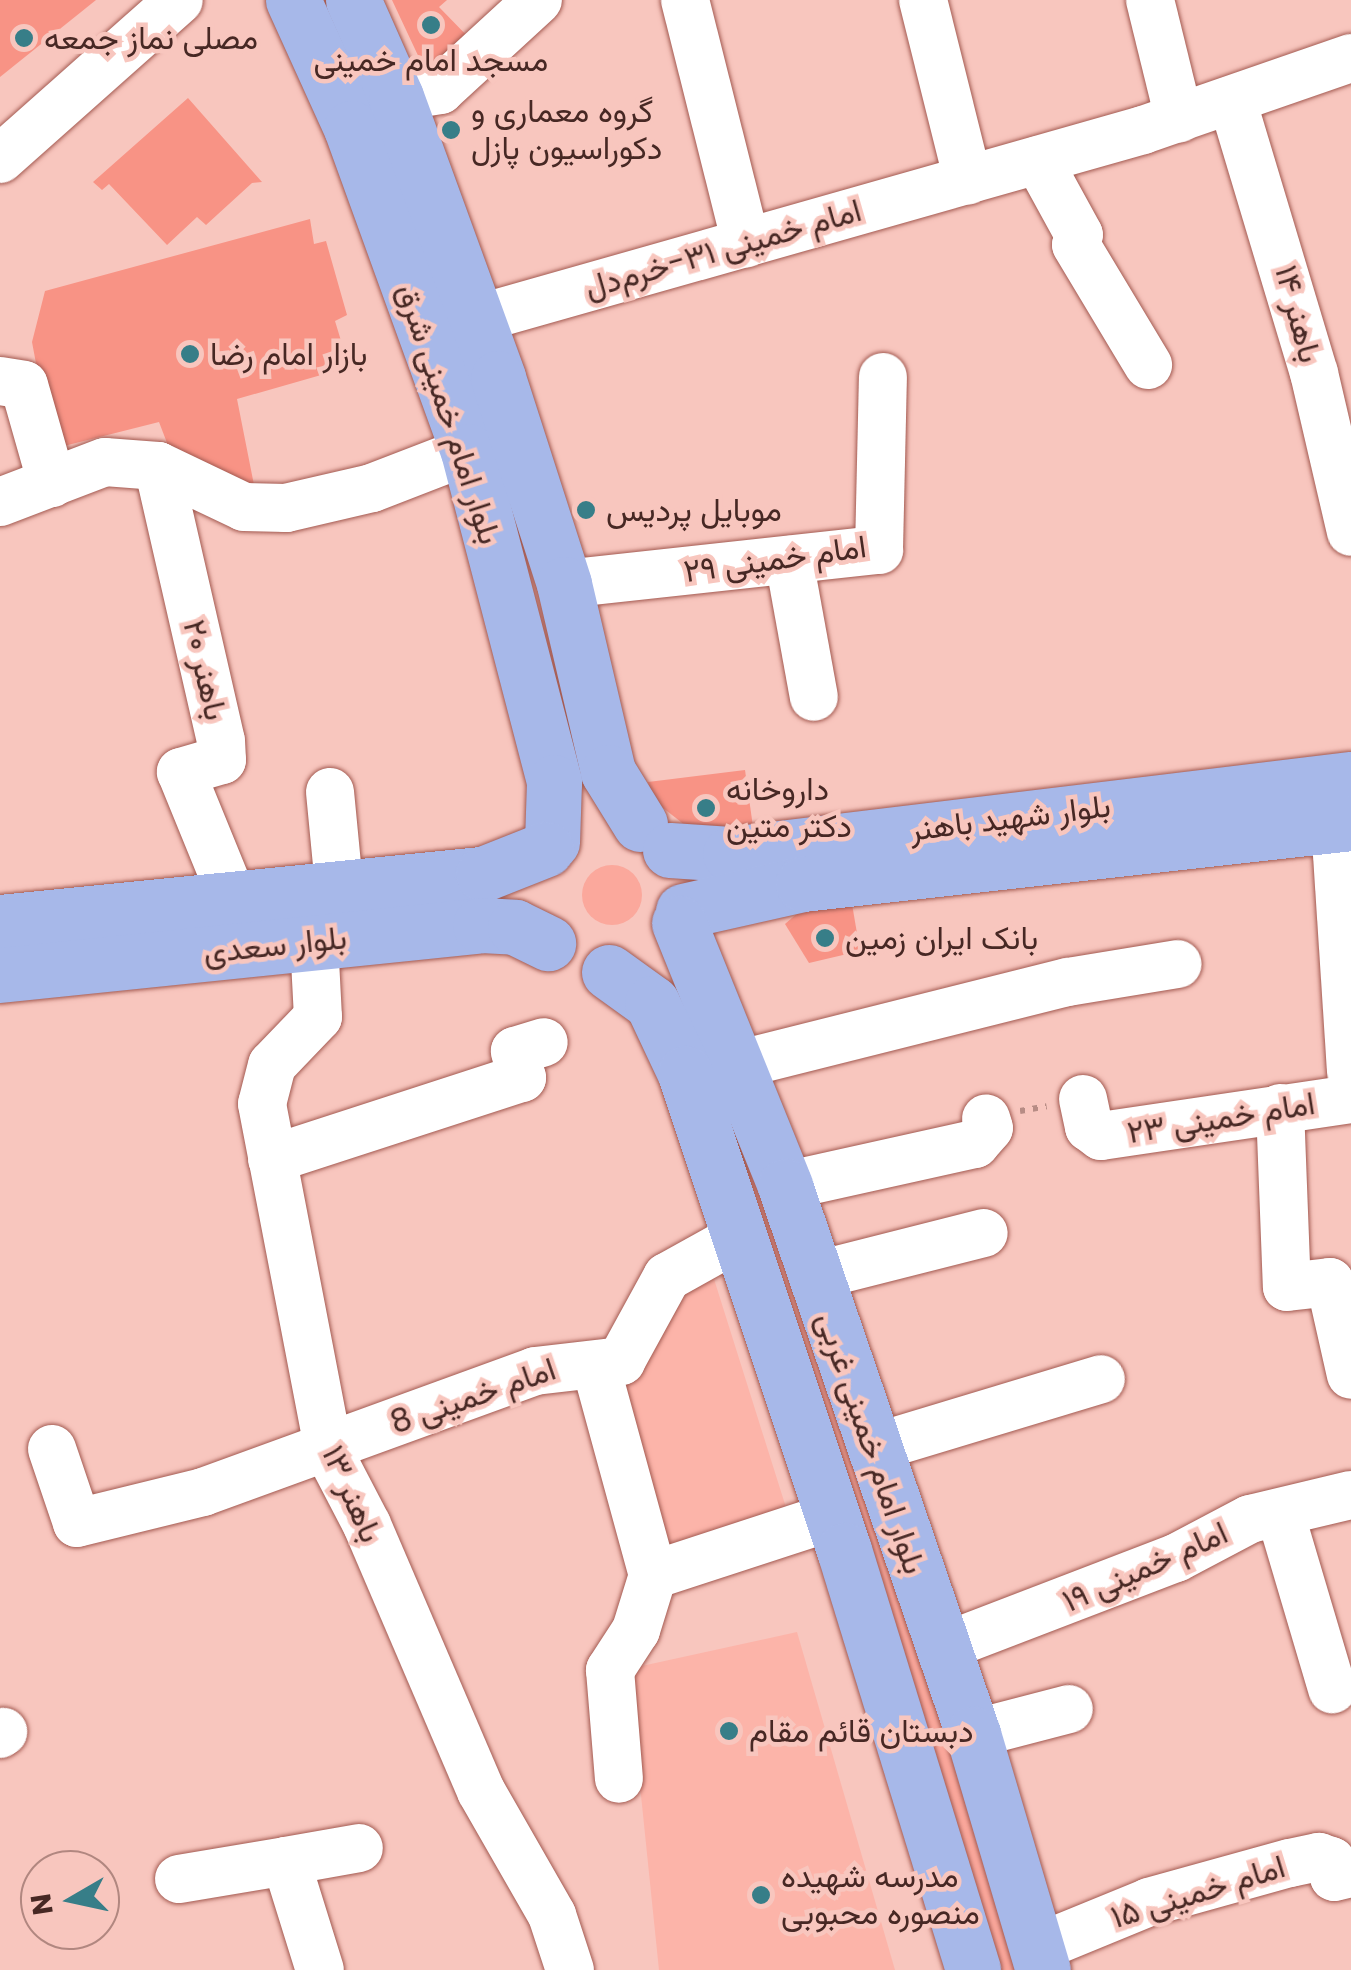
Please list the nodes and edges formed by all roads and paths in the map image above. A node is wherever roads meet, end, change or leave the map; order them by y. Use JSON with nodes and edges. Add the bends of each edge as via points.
{"nodes":[{"id":1,"x":179,"y":0,"type":"edge"},
{"id":2,"x":294,"y":0,"type":"edge"},
{"id":3,"x":353,"y":0,"type":"edge"},
{"id":4,"x":538,"y":0,"type":"edge"},
{"id":5,"x":685,"y":0,"type":"edge"},
{"id":6,"x":924,"y":0,"type":"edge"},
{"id":7,"x":1150,"y":0,"type":"edge"},
{"id":8,"x":1351,"y":58,"type":"edge"},
{"id":9,"x":396,"y":97,"type":"junction"},
{"id":10,"x":1232,"y":100,"type":"junction"},
{"id":11,"x":1179,"y":118,"type":"junction"},
{"id":12,"x":351,"y":128,"type":"junction"},
{"id":13,"x":0,"y":159,"type":"edge"},
{"id":14,"x":1038,"y":160,"type":"junction"},
{"id":15,"x":968,"y":180,"type":"junction"},
{"id":16,"x":746,"y":243,"type":"junction"},
{"id":17,"x":478,"y":319,"type":"junction"},
{"id":18,"x":1148,"y":365,"type":"dead end"},
{"id":19,"x":883,"y":378,"type":"dead end"},
{"id":20,"x":0,"y":381,"type":"edge"},
{"id":21,"x":468,"y":452,"type":"junction"},
{"id":22,"x":158,"y":466,"type":"junction"},
{"id":23,"x":52,"y":483,"type":"junction"},
{"id":24,"x":0,"y":502,"type":"edge"},
{"id":25,"x":1351,"y":532,"type":"edge"},
{"id":26,"x":790,"y":560,"type":"junction"},
{"id":27,"x":564,"y":584,"type":"junction"},
{"id":28,"x":814,"y":698,"type":"dead end"},
{"id":29,"x":330,"y":792,"type":"dead end"},
{"id":30,"x":1346,"y":809,"type":"edge"},
{"id":31,"x":655,"y":837,"type":"junction"},
{"id":32,"x":549,"y":846,"type":"junction"},
{"id":33,"x":339,"y":886,"type":"junction"},
{"id":34,"x":232,"y":898,"type":"junction"},
{"id":35,"x":681,"y":917,"type":"junction"},
{"id":36,"x":0,"y":922,"type":"edge"},
{"id":37,"x":314,"y":941,"type":"junction"},
{"id":38,"x":548,"y":943,"type":"junction"},
{"id":39,"x":1178,"y":964,"type":"dead end"},
{"id":40,"x":609,"y":972,"type":"junction"},
{"id":41,"x":0,"y":975,"type":"edge"},
{"id":42,"x":544,"y":1042,"type":"dead end"},
{"id":43,"x":741,"y":1064,"type":"junction"},
{"id":44,"x":1351,"y":1071,"type":"edge"},
{"id":45,"x":1083,"y":1099,"type":"joint"},
{"id":46,"x":1351,"y":1099,"type":"edge"},
{"id":47,"x":1280,"y":1108,"type":"junction"},
{"id":48,"x":986,"y":1118,"type":"joint"},
{"id":49,"x":272,"y":1159,"type":"junction"},
{"id":50,"x":785,"y":1186,"type":"junction"},
{"id":51,"x":984,"y":1233,"type":"dead end"},
{"id":52,"x":740,"y":1236,"type":"junction"},
{"id":53,"x":814,"y":1276,"type":"junction"},
{"id":54,"x":596,"y":1367,"type":"junction"},
{"id":55,"x":1351,"y":1374,"type":"edge"},
{"id":56,"x":1101,"y":1378,"type":"dead end"},
{"id":57,"x":872,"y":1448,"type":"junction"},
{"id":58,"x":52,"y":1449,"type":"dead end"},
{"id":59,"x":329,"y":1452,"type":"junction"},
{"id":60,"x":1351,"y":1495,"type":"edge"},
{"id":61,"x":1280,"y":1513,"type":"junction"},
{"id":62,"x":833,"y":1516,"type":"junction"},
{"id":63,"x":653,"y":1575,"type":"junction"},
{"id":64,"x":942,"y":1648,"type":"junction"},
{"id":65,"x":1332,"y":1689,"type":"dead end"},
{"id":66,"x":1070,"y":1709,"type":"dead end"},
{"id":67,"x":973,"y":1734,"type":"junction"},
{"id":68,"x":619,"y":1780,"type":"dead end"},
{"id":69,"x":359,"y":1848,"type":"dead end"},
{"id":70,"x":286,"y":1861,"type":"junction"},
{"id":71,"x":1351,"y":1873,"type":"edge"},
{"id":72,"x":179,"y":1879,"type":"dead end"},
{"id":73,"x":1040,"y":1959,"type":"edge"},
{"id":74,"x":320,"y":1970,"type":"edge"},
{"id":75,"x":570,"y":1970,"type":"edge"},
{"id":76,"x":973,"y":1970,"type":"edge"}],
"edges":[{"from":1,"to":13,"type":"street"},
{"from":2,"to":12,"type":"main road","name":"بلوار امام خمینی شرق"},
{"from":3,"to":9,"type":"main road","name":"بلوار امام خمینی شرق"},
{"from":4,"to":9,"type":"street","via":[[440,90]]},
{"from":5,"to":16,"type":"street"},
{"from":6,"to":15,"type":"street"},
{"from":7,"to":11,"type":"street"},
{"from":8,"to":10,"type":"street","name":"امام خمینی ۳۱-خرم‌دل"},
{"from":9,"to":12,"type":"main road"},
{"from":9,"to":17,"type":"main road","name":"بلوار امام خمینی شرق"},
{"from":10,"to":11,"type":"street","name":"امام خمینی ۳۱-خرم‌دل"},
{"from":10,"to":25,"type":"street","name":"باهنر ۱۴","via":[[1285,265]]},
{"from":11,"to":14,"type":"street","name":"امام خمینی ۳۱-خرم‌دل"},
{"from":12,"to":21,"type":"main road","name":"بلوار امام خمینی شرق"},
{"from":14,"to":15,"type":"street","name":"امام خمینی ۳۱-خرم‌دل"},
{"from":14,"to":18,"type":"street","via":[[1079,235],[1076,245]]},
{"from":15,"to":16,"type":"street","name":"امام خمینی ۳۱-خرم‌دل"},
{"from":16,"to":17,"type":"street","name":"امام خمینی ۳۱-خرم‌دل"},
{"from":17,"to":27,"type":"main road","name":"بلوار امام خمینی شرق"},
{"from":19,"to":26,"type":"street","name":"امام خمینی ۲۹","via":[[879,550]]},
{"from":20,"to":23,"type":"street","via":[[24,385]]},
{"from":21,"to":22,"type":"street","via":[[372,488],[286,508],[244,507]]},
{"from":21,"to":32,"type":"main road","name":"بلوار امام خمینی شرق","via":[[554,782]]},
{"from":22,"to":23,"type":"street","via":[[105,462]]},
{"from":22,"to":34,"type":"street","name":"باهنر ۲۰","via":[[221,741],[222,760],[181,772]]},
{"from":23,"to":24,"type":"street"},
{"from":26,"to":27,"type":"street","name":"امام خمینی ۲۹"},
{"from":26,"to":28,"type":"street"},
{"from":27,"to":31,"type":"main road","name":"بلوار امام خمینی شرق","via":[[608,772]]},
{"from":29,"to":33,"type":"street"},
{"from":30,"to":31,"type":"main road","name":"بلوار شهید باهنر","via":[[730,854]]},
{"from":30,"to":35,"type":"main road","name":"بلوار شهید باهنر","via":[[804,884]]},
{"from":30,"to":44,"type":"street"},
{"from":31,"to":32,"type":"main road","via":[[590,819]]},
{"from":31,"to":35,"type":"main road","via":[[685,888]]},
{"from":32,"to":33,"type":"main road","name":"بلوار سعدی","via":[[483,874]]},
{"from":32,"to":38,"type":"main road","via":[[531,899]]},
{"from":33,"to":34,"type":"main road","name":"بلوار سعدی"},
{"from":34,"to":36,"type":"main road","name":"بلوار سعدی"},
{"from":35,"to":40,"type":"main road","via":[[654,958]]},
{"from":35,"to":43,"type":"main road","name":"بلوار امام خمینی غربی"},
{"from":37,"to":38,"type":"main road","name":"بلوار سعدی","via":[[480,924],[514,927]]},
{"from":37,"to":41,"type":"main road","name":"بلوار سعدی"},
{"from":37,"to":49,"type":"street","name":"باهنر ۱۳","via":[[318,1018],[272,1065],[262,1104]]},
{"from":38,"to":40,"type":"main road","via":[[564,959]]},
{"from":39,"to":43,"type":"street","via":[[1068,982]]},
{"from":40,"to":52,"type":"main road","name":"بلوار امام خمینی غربی","via":[[652,1003],[685,1074]]},
{"from":42,"to":49,"type":"street","via":[[515,1052],[522,1078],[509,1084]]},
{"from":43,"to":50,"type":"main road","name":"بلوار امام خمینی غربی"},
{"from":45,"to":47,"type":"street","name":"امام خمینی ۲۳","via":[[1089,1128],[1101,1136]]},
{"from":45,"to":48,"type":"path","name":"امام خمینی ۲۳"},
{"from":46,"to":47,"type":"street","name":"امام خمینی ۲۳"},
{"from":47,"to":55,"type":"street","via":[[1287,1287],[1330,1282]]},
{"from":48,"to":50,"type":"street","via":[[989,1128],[975,1144]]},
{"from":49,"to":59,"type":"street","name":"باهنر ۱۳"},
{"from":50,"to":53,"type":"main road","name":"بلوار امام خمینی غربی"},
{"from":51,"to":53,"type":"street"},
{"from":52,"to":54,"type":"street","name":"امام خمینی 8","via":[[667,1276],[620,1361]]},
{"from":52,"to":62,"type":"main road","name":"بلوار امام خمینی غربی"},
{"from":53,"to":57,"type":"main road","name":"بلوار امام خمینی غربی"},
{"from":54,"to":59,"type":"street","name":"امام خمینی 8","via":[[574,1362],[534,1371]]},
{"from":54,"to":63,"type":"street"},
{"from":56,"to":57,"type":"street"},
{"from":57,"to":64,"type":"main road","name":"بلوار امام خمینی غربی"},
{"from":58,"to":59,"type":"street","name":"امام خمینی 8","via":[[78,1523]]},
{"from":59,"to":75,"type":"street","name":"باهنر ۱۳","via":[[481,1791],[552,1916]]},
{"from":60,"to":61,"type":"street","name":"امام خمینی ۱۹"},
{"from":61,"to":64,"type":"street","name":"امام خمینی ۱۹","via":[[1250,1519],[1176,1558]]},
{"from":61,"to":65,"type":"street"},
{"from":62,"to":63,"type":"street"},
{"from":62,"to":76,"type":"main road","name":"بلوار امام خمینی غربی"},
{"from":63,"to":68,"type":"street","via":[[636,1630],[610,1670]]},
{"from":64,"to":67,"type":"main road","name":"بلوار امام خمینی غربی"},
{"from":66,"to":67,"type":"street"},
{"from":67,"to":73,"type":"main road","name":"بلوار امام خمینی غربی"},
{"from":69,"to":70,"type":"street"},
{"from":70,"to":72,"type":"street"},
{"from":70,"to":74,"type":"street"},
{"from":71,"to":73,"type":"street","name":"امام خمینی ۱۵","via":[[1334,1877],[1330,1861],[1319,1857],[1290,1863],[1149,1902]]}]}
